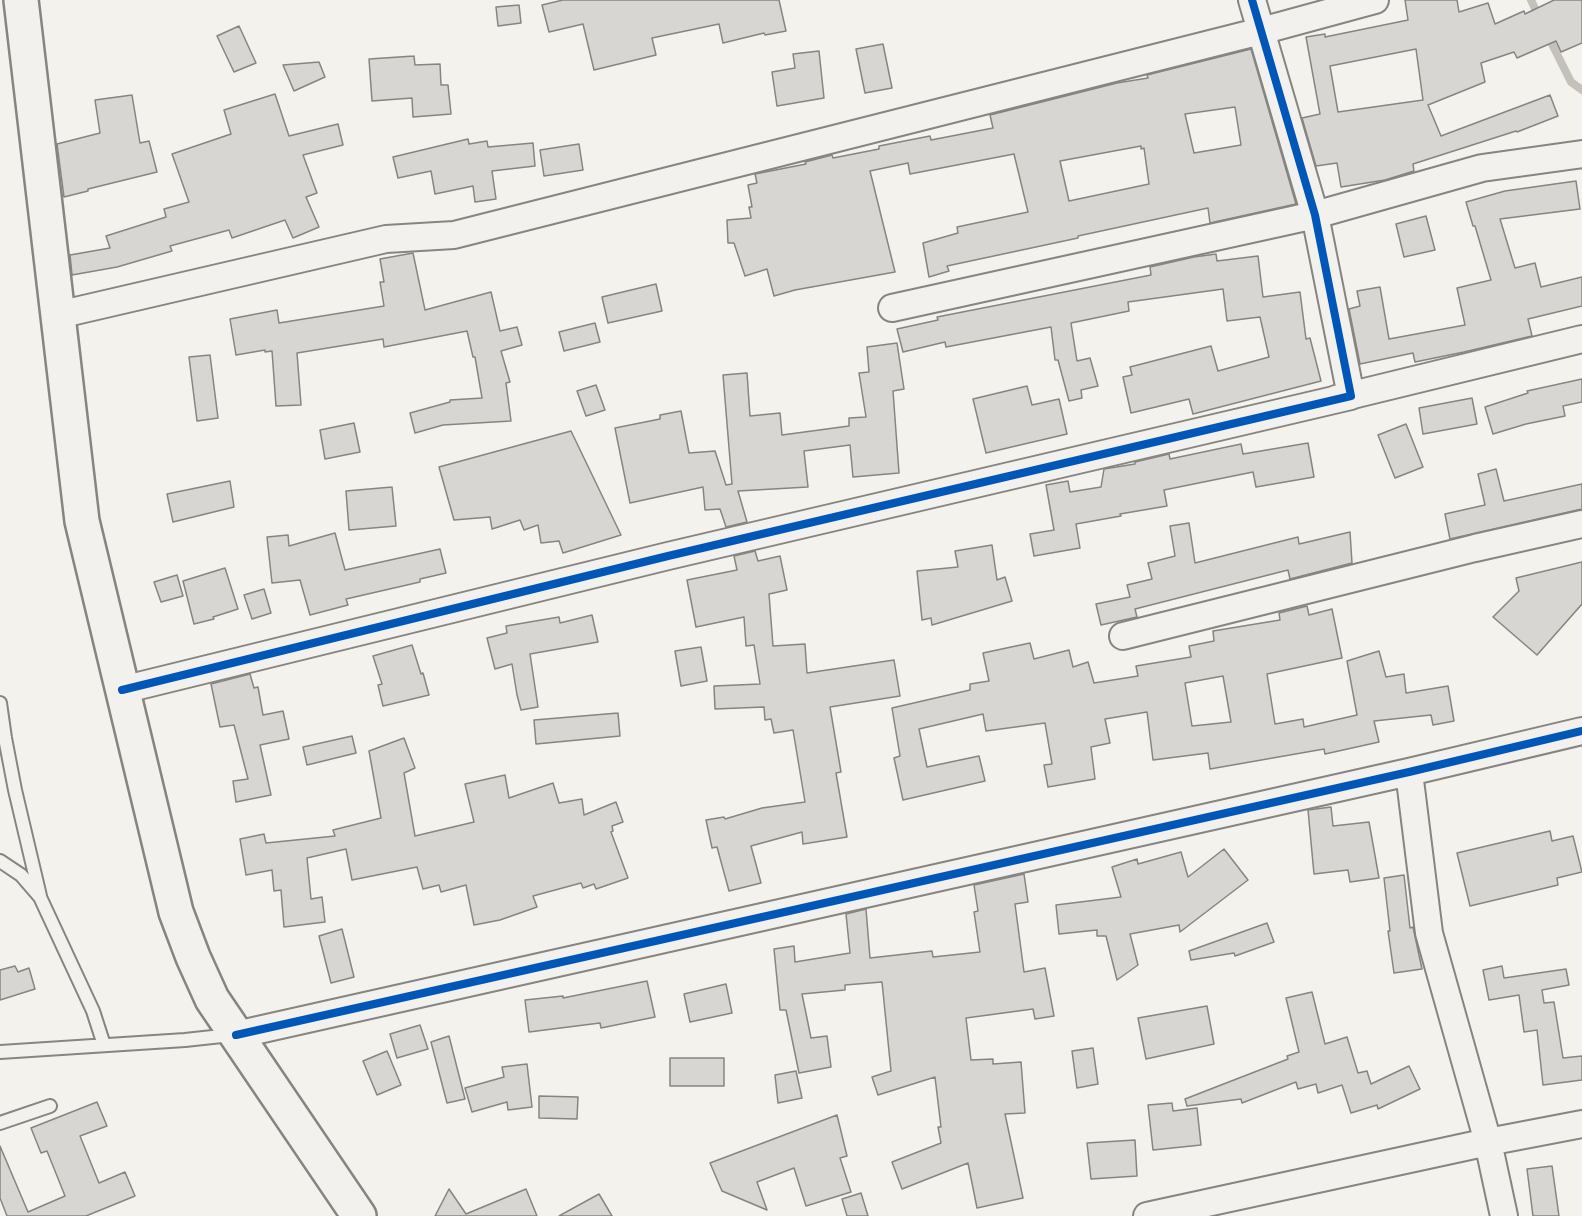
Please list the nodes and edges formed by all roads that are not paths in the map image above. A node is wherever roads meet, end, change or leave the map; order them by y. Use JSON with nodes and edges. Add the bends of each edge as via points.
{"nodes":[{"id":1,"x":21,"y":0,"type":"edge"},
{"id":2,"x":1252,"y":0,"type":"edge"},
{"id":3,"x":1375,"y":0,"type":"edge"},
{"id":4,"x":1261,"y":32,"type":"junction"},
{"id":5,"x":1582,"y":154,"type":"edge"},
{"id":6,"x":1315,"y":215,"type":"junction"},
{"id":7,"x":892,"y":308,"type":"dead end"},
{"id":8,"x":58,"y":315,"type":"junction"},
{"id":9,"x":1582,"y":339,"type":"edge"},
{"id":10,"x":1346,"y":397,"type":"junction"},
{"id":11,"x":1582,"y":524,"type":"edge"},
{"id":12,"x":1123,"y":636,"type":"dead end"},
{"id":13,"x":122,"y":690,"type":"junction"},
{"id":14,"x":0,"y":703,"type":"edge"},
{"id":15,"x":1582,"y":731,"type":"edge"},
{"id":16,"x":1409,"y":772,"type":"junction"},
{"id":17,"x":0,"y":861,"type":"edge"},
{"id":18,"x":40,"y":897,"type":"junction"},
{"id":19,"x":236,"y":1035,"type":"junction"},
{"id":20,"x":104,"y":1045,"type":"junction"},
{"id":21,"x":0,"y":1052,"type":"edge"},
{"id":22,"x":50,"y":1106,"type":"dead end"},
{"id":23,"x":0,"y":1123,"type":"edge"},
{"id":24,"x":1582,"y":1124,"type":"edge"},
{"id":25,"x":1488,"y":1143,"type":"junction"},
{"id":26,"x":359,"y":1216,"type":"edge"},
{"id":27,"x":1147,"y":1216,"type":"edge"},
{"id":28,"x":1504,"y":1216,"type":"edge"}],
"edges":[{"from":1,"to":8,"type":"highway"},
{"from":2,"to":4,"type":"street"},
{"from":3,"to":4,"type":"street"},
{"from":4,"to":6,"type":"street"},
{"from":4,"to":8,"type":"street","via":[[454,235],[386,239]]},
{"from":5,"to":6,"type":"street","via":[[1482,168]]},
{"from":6,"to":7,"type":"street"},
{"from":6,"to":10,"type":"street"},
{"from":8,"to":13,"type":"highway","via":[[82,521]]},
{"from":9,"to":10,"type":"street"},
{"from":10,"to":13,"type":"street","via":[[668,556]]},
{"from":11,"to":12,"type":"street"},
{"from":13,"to":19,"type":"highway","via":[[176,912],[212,999]]},
{"from":14,"to":18,"type":"lane"},
{"from":15,"to":16,"type":"street"},
{"from":16,"to":19,"type":"street"},
{"from":16,"to":25,"type":"street","via":[[1429,933]]},
{"from":17,"to":18,"type":"lane","via":[[21,875]]},
{"from":18,"to":20,"type":"lane","via":[[93,1011]]},
{"from":19,"to":20,"type":"lane"},
{"from":19,"to":26,"type":"highway"},
{"from":20,"to":21,"type":"lane"},
{"from":22,"to":23,"type":"lane"},
{"from":24,"to":25,"type":"street"},
{"from":25,"to":27,"type":"street"},
{"from":25,"to":28,"type":"street"}]}
